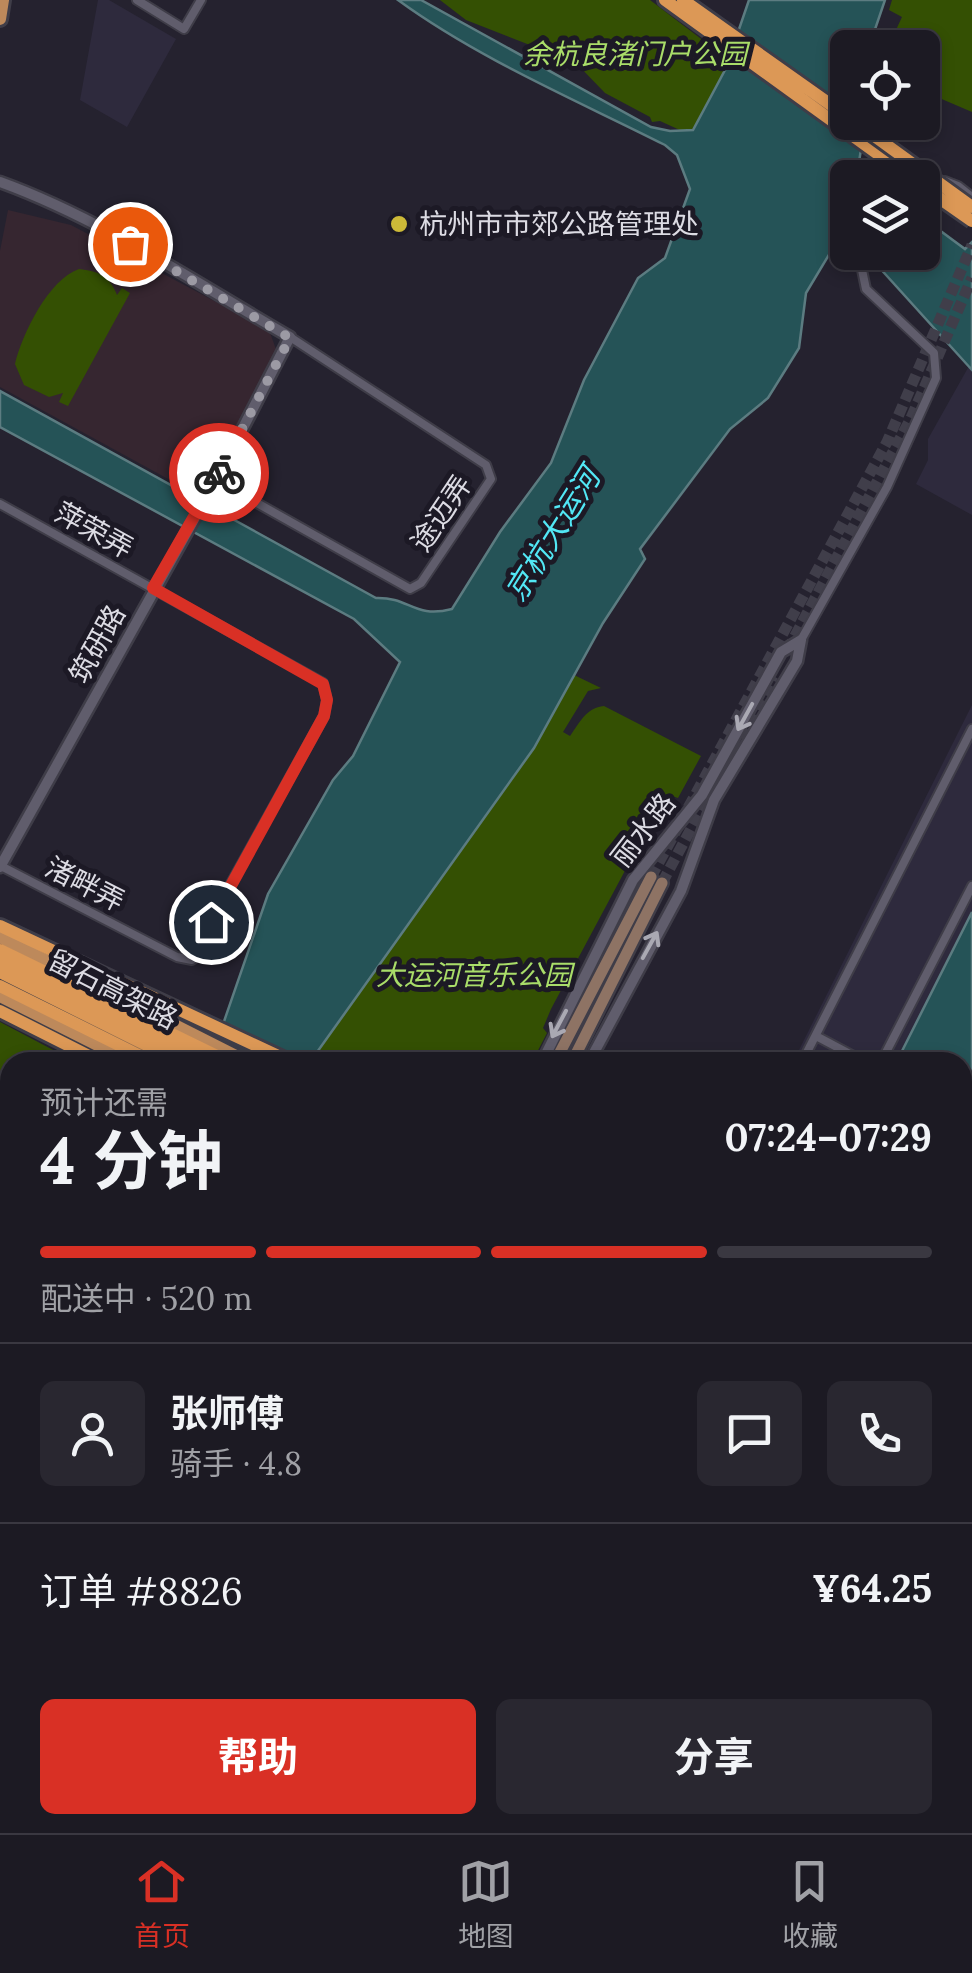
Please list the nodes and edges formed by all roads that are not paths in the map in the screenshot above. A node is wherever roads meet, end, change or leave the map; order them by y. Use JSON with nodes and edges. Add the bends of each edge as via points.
{"nodes":[{"id":1,"x":3,"y":0,"type":"edge"},
{"id":2,"x":137,"y":0,"type":"edge"},
{"id":3,"x":201,"y":0,"type":"edge"},
{"id":4,"x":665,"y":0,"type":"edge"},
{"id":5,"x":683,"y":0,"type":"edge"},
{"id":6,"x":0,"y":19,"type":"edge"},
{"id":7,"x":830,"y":105,"type":"edge"},
{"id":8,"x":879,"y":140,"type":"edge"},
{"id":9,"x":886,"y":160,"type":"edge"},
{"id":10,"x":0,"y":182,"type":"edge"},
{"id":11,"x":940,"y":185,"type":"edge"},
{"id":12,"x":972,"y":197,"type":"edge"},
{"id":13,"x":940,"y":199,"type":"edge"},
{"id":14,"x":972,"y":206,"type":"edge"},
{"id":15,"x":972,"y":222,"type":"edge"},
{"id":16,"x":862,"y":270,"type":"edge"},
{"id":17,"x":290,"y":338,"type":"junction"},
{"id":18,"x":216,"y":480,"type":"junction"},
{"id":19,"x":0,"y":504,"type":"edge"},
{"id":20,"x":153,"y":588,"type":"junction"},
{"id":21,"x":800,"y":640,"type":"junction"},
{"id":22,"x":323,"y":684,"type":"joint"},
{"id":23,"x":972,"y":729,"type":"edge"},
{"id":24,"x":0,"y":866,"type":"edge"},
{"id":25,"x":972,"y":886,"type":"edge"},
{"id":26,"x":0,"y":926,"type":"edge"},
{"id":27,"x":0,"y":937,"type":"edge"},
{"id":28,"x":0,"y":950,"type":"edge"},
{"id":29,"x":0,"y":960,"type":"edge"},
{"id":30,"x":0,"y":972,"type":"edge"},
{"id":31,"x":0,"y":986,"type":"edge"},
{"id":32,"x":0,"y":996,"type":"edge"},
{"id":33,"x":0,"y":1011,"type":"edge"},
{"id":34,"x":816,"y":1036,"type":"junction"},
{"id":35,"x":81,"y":1052,"type":"edge"},
{"id":36,"x":111,"y":1052,"type":"edge"},
{"id":37,"x":134,"y":1052,"type":"edge"},
{"id":38,"x":160,"y":1052,"type":"edge"},
{"id":39,"x":184,"y":1052,"type":"edge"},
{"id":40,"x":209,"y":1052,"type":"edge"},
{"id":41,"x":228,"y":1052,"type":"edge"},
{"id":42,"x":270,"y":1052,"type":"edge"},
{"id":43,"x":544,"y":1052,"type":"edge"},
{"id":44,"x":561,"y":1052,"type":"edge"},
{"id":45,"x":577,"y":1052,"type":"edge"},
{"id":46,"x":594,"y":1052,"type":"edge"},
{"id":47,"x":807,"y":1052,"type":"edge"},
{"id":48,"x":846,"y":1052,"type":"edge"},
{"id":49,"x":886,"y":1052,"type":"edge"}],
"edges":[{"from":1,"to":6,"type":"main road"},
{"from":2,"to":3,"type":"street","via":[[184,30]]},
{"from":4,"to":9,"type":"highway"},
{"from":5,"to":7,"type":"highway"},
{"from":8,"to":14,"type":"highway","bridge":true},
{"from":10,"to":17,"type":"street","via":[[130,244]]},
{"from":11,"to":12,"type":"street","via":[[945,181]]},
{"from":13,"to":15,"type":"highway","bridge":true},
{"from":16,"to":21,"type":"street","name":"丽水路","via":[[866,289],[934,352],[936,378],[879,503]]},
{"from":17,"to":18,"type":"street","name":"筑研路"},
{"from":17,"to":18,"type":"street","name":"途迈弄","via":[[486,465],[491,479],[421,583],[410,589]]},
{"from":18,"to":20,"type":"street","name":"筑研路"},
{"from":19,"to":20,"type":"street","name":"萍荣弄"},
{"from":20,"to":22,"type":"street","name":"萍荣弄"},
{"from":20,"to":24,"type":"street","name":"筑研路"},
{"from":21,"to":43,"type":"street","name":"丽水路","one_way":true,"via":[[781,652],[702,794],[633,880]]},
{"from":46,"to":21,"type":"street","name":"丽水路","one_way":true,"via":[[680,891],[714,800],[797,660]]},
{"from":22,"to":24,"type":"street","name":"渚畔弄","via":[[324,716],[192,960]]},
{"from":23,"to":34,"type":"street"},
{"from":25,"to":49,"type":"street"},
{"from":26,"to":42,"type":"highway","name":"留石高架路"},
{"from":27,"to":41,"type":"main road"},
{"from":28,"to":40,"type":"highway"},
{"from":29,"to":39,"type":"highway","name":"留石高架路"},
{"from":30,"to":38,"type":"highway","name":"留石高架路"},
{"from":31,"to":37,"type":"highway"},
{"from":32,"to":36,"type":"main road"},
{"from":33,"to":35,"type":"highway"},
{"from":34,"to":47,"type":"street"},
{"from":34,"to":48,"type":"street"},
{"from":44,"to":45,"type":"main road","name":"丽水路","via":[[656,880]]}]}
